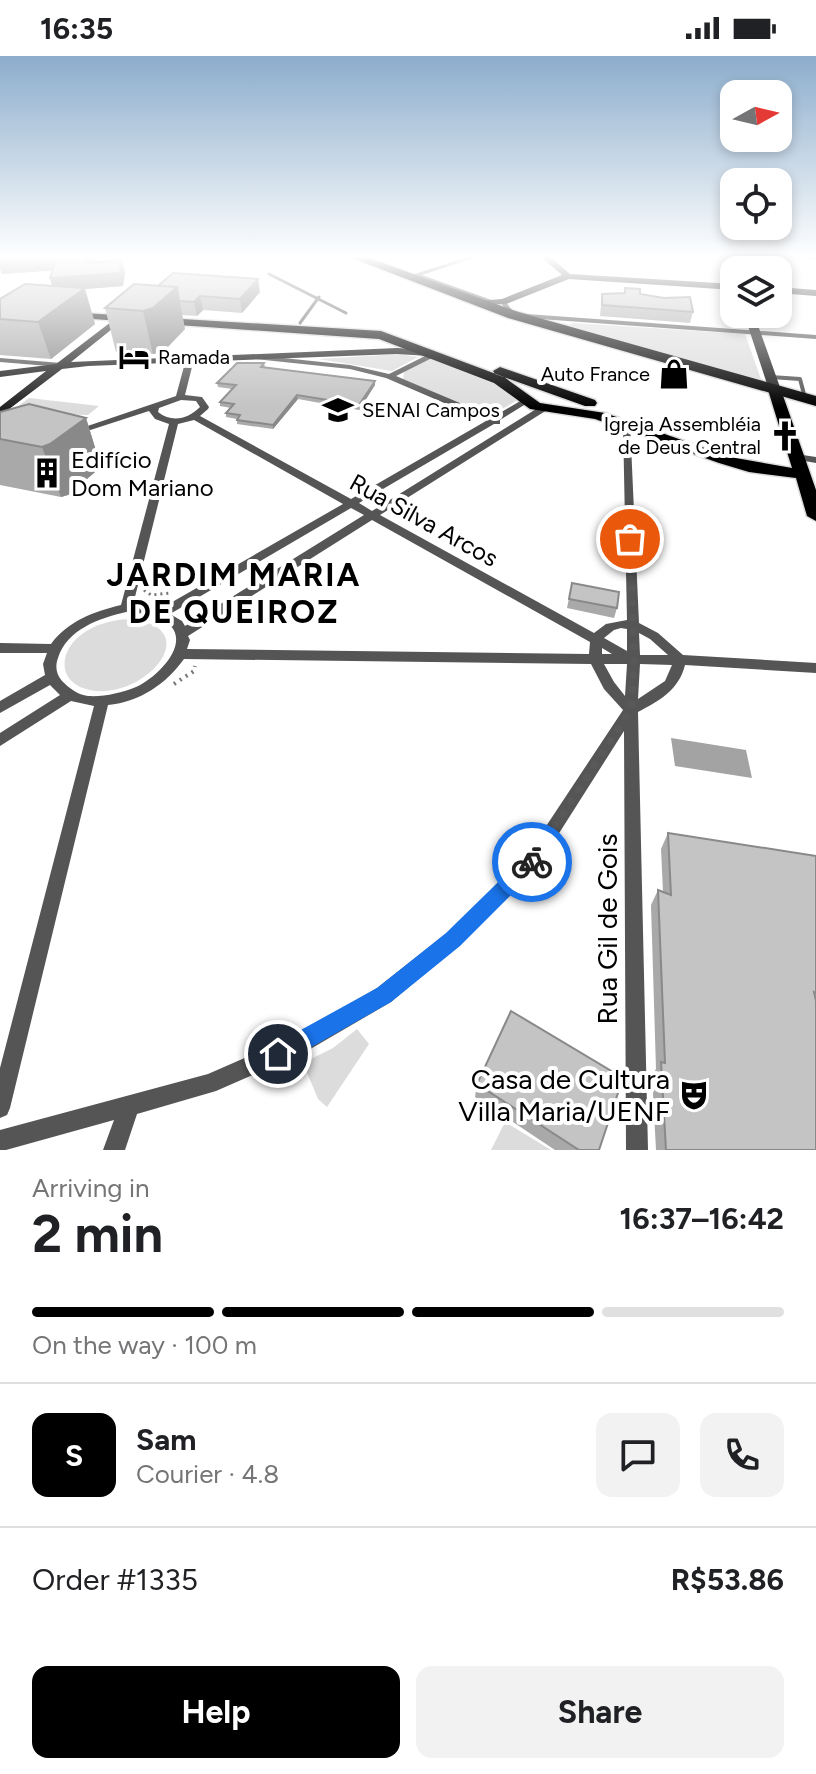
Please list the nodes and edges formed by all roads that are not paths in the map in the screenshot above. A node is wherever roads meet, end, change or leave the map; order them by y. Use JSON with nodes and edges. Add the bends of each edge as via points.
{"nodes":[{"id":1,"x":312,"y":306,"type":"edge"},
{"id":2,"x":334,"y":306,"type":"edge"},
{"id":3,"x":499,"y":306,"type":"edge"},
{"id":4,"x":503,"y":306,"type":"edge"},
{"id":5,"x":57,"y":310,"type":"edge"},
{"id":6,"x":346,"y":313,"type":"dead end"},
{"id":7,"x":125,"y":315,"type":"junction"},
{"id":8,"x":300,"y":323,"type":"junction"},
{"id":9,"x":562,"y":324,"type":"junction"},
{"id":10,"x":363,"y":328,"type":"junction"},
{"id":11,"x":754,"y":328,"type":"edge"},
{"id":12,"x":335,"y":332,"type":"junction"},
{"id":13,"x":756,"y":333,"type":"junction"},
{"id":14,"x":816,"y":337,"type":"edge"},
{"id":15,"x":431,"y":354,"type":"junction"},
{"id":16,"x":255,"y":357,"type":"junction"},
{"id":17,"x":190,"y":359,"type":"junction"},
{"id":18,"x":0,"y":360,"type":"edge"},
{"id":19,"x":61,"y":365,"type":"junction"},
{"id":20,"x":0,"y":374,"type":"edge"},
{"id":21,"x":390,"y":376,"type":"junction"},
{"id":22,"x":773,"y":384,"type":"junction"},
{"id":23,"x":551,"y":389,"type":"junction"},
{"id":24,"x":180,"y":397,"type":"junction"},
{"id":25,"x":810,"y":399,"type":"edge"},
{"id":26,"x":525,"y":402,"type":"junction"},
{"id":27,"x":156,"y":406,"type":"junction"},
{"id":28,"x":544,"y":408,"type":"junction"},
{"id":29,"x":0,"y":413,"type":"edge"},
{"id":30,"x":195,"y":417,"type":"junction"},
{"id":31,"x":494,"y":420,"type":"junction"},
{"id":32,"x":174,"y":421,"type":"junction"},
{"id":33,"x":627,"y":424,"type":"junction"},
{"id":34,"x":512,"y":428,"type":"junction"},
{"id":35,"x":60,"y":438,"type":"edge"},
{"id":36,"x":427,"y":459,"type":"junction"},
{"id":37,"x":816,"y":460,"type":"edge"},
{"id":38,"x":799,"y":467,"type":"junction"},
{"id":39,"x":448,"y":468,"type":"junction"},
{"id":40,"x":351,"y":505,"type":"junction"},
{"id":41,"x":371,"y":516,"type":"junction"},
{"id":42,"x":816,"y":516,"type":"edge"},
{"id":43,"x":269,"y":552,"type":"junction"},
{"id":44,"x":289,"y":566,"type":"junction"},
{"id":45,"x":126,"y":608,"type":"junction"},
{"id":46,"x":163,"y":613,"type":"junction"},
{"id":47,"x":633,"y":625,"type":"junction"},
{"id":48,"x":183,"y":633,"type":"junction"},
{"id":49,"x":597,"y":641,"type":"junction"},
{"id":50,"x":0,"y":648,"type":"edge"},
{"id":51,"x":54,"y":649,"type":"junction"},
{"id":52,"x":182,"y":654,"type":"junction"},
{"id":53,"x":596,"y":660,"type":"junction"},
{"id":54,"x":679,"y":660,"type":"junction"},
{"id":55,"x":634,"y":661,"type":"junction"},
{"id":56,"x":816,"y":668,"type":"edge"},
{"id":57,"x":51,"y":678,"type":"junction"},
{"id":58,"x":69,"y":696,"type":"junction"},
{"id":59,"x":102,"y":701,"type":"junction"},
{"id":60,"x":0,"y":708,"type":"edge"},
{"id":61,"x":631,"y":709,"type":"junction"},
{"id":62,"x":0,"y":740,"type":"edge"},
{"id":63,"x":606,"y":744,"type":"junction"},
{"id":64,"x":633,"y":756,"type":"junction"},
{"id":65,"x":0,"y":1108,"type":"edge"},
{"id":66,"x":129,"y":1108,"type":"junction"},
{"id":67,"x":0,"y":1141,"type":"edge"},
{"id":68,"x":114,"y":1150,"type":"edge"},
{"id":69,"x":637,"y":1150,"type":"edge"}],
"edges":[{"from":1,"to":8,"type":"lane"},
{"from":2,"to":6,"type":"lane"},
{"from":3,"to":9,"type":"street"},
{"from":4,"to":9,"type":"highway"},
{"from":5,"to":7,"type":"main road"},
{"from":7,"to":8,"type":"main road"},
{"from":7,"to":12,"type":"main road"},
{"from":7,"to":19,"type":"main road"},
{"from":8,"to":10,"type":"main road"},
{"from":9,"to":13,"type":"street"},
{"from":9,"to":22,"type":"highway"},
{"from":10,"to":12,"type":"main road"},
{"from":10,"to":23,"type":"main road","via":[[394,332]]},
{"from":11,"to":13,"type":"main road"},
{"from":12,"to":15,"type":"main road","via":[[381,335]]},
{"from":13,"to":14,"type":"street"},
{"from":13,"to":22,"type":"main road"},
{"from":15,"to":16,"type":"main road"},
{"from":15,"to":21,"type":"street"},
{"from":15,"to":26,"type":"main road","via":[[513,387]]},
{"from":16,"to":17,"type":"main road"},
{"from":16,"to":21,"type":"street"},
{"from":17,"to":19,"type":"main road"},
{"from":17,"to":24,"type":"street"},
{"from":18,"to":19,"type":"street"},
{"from":19,"to":20,"type":"main road"},
{"from":19,"to":29,"type":"main road"},
{"from":21,"to":31,"type":"street"},
{"from":22,"to":25,"type":"highway"},
{"from":22,"to":38,"type":"main road"},
{"from":23,"to":28,"type":"main road","via":[[554,399]]},
{"from":23,"to":38,"type":"main road","via":[[774,465]]},
{"from":24,"to":27,"type":"street"},
{"from":24,"to":30,"type":"street","via":[[204,403]]},
{"from":26,"to":28,"type":"main road"},
{"from":26,"to":31,"type":"street"},
{"from":27,"to":32,"type":"street","via":[[156,417]]},
{"from":27,"to":35,"type":"street"},
{"from":28,"to":33,"type":"main road","via":[[584,411]]},
{"from":28,"to":34,"type":"street"},
{"from":30,"to":32,"type":"street"},
{"from":30,"to":40,"type":"street","name":"Rua Silva Arcos"},
{"from":31,"to":34,"type":"street"},
{"from":31,"to":36,"type":"street"},
{"from":32,"to":45,"type":"street"},
{"from":33,"to":38,"type":"main road","via":[[765,472]]},
{"from":33,"to":47,"type":"street","name":"Rua Gil de Gois"},
{"from":34,"to":39,"type":"street"},
{"from":36,"to":39,"type":"street"},
{"from":36,"to":40,"type":"street"},
{"from":37,"to":38,"type":"street"},
{"from":38,"to":42,"type":"main road"},
{"from":39,"to":41,"type":"street"},
{"from":40,"to":41,"type":"street","name":"Rua Silva Arcos"},
{"from":40,"to":43,"type":"street"},
{"from":41,"to":44,"type":"street"},
{"from":41,"to":49,"type":"street","name":"Rua Silva Arcos"},
{"from":43,"to":44,"type":"street"},
{"from":43,"to":46,"type":"street"},
{"from":44,"to":48,"type":"street"},
{"from":45,"to":46,"type":"street"},
{"from":45,"to":51,"type":"street","via":[[84,621]]},
{"from":46,"to":48,"type":"street"},
{"from":47,"to":49,"type":"street","via":[[612,628]]},
{"from":47,"to":54,"type":"street","via":[[658,637]]},
{"from":47,"to":55,"type":"street","name":"Rua Gil de Gois"},
{"from":48,"to":52,"type":"street"},
{"from":49,"to":53,"type":"street"},
{"from":49,"to":55,"type":"street","name":"Rua Silva Arcos"},
{"from":50,"to":51,"type":"street"},
{"from":51,"to":57,"type":"street"},
{"from":52,"to":53,"type":"street"},
{"from":52,"to":59,"type":"street","via":[[152,686]]},
{"from":53,"to":55,"type":"street"},
{"from":53,"to":61,"type":"street","via":[[612,694]]},
{"from":54,"to":55,"type":"street"},
{"from":54,"to":56,"type":"street"},
{"from":54,"to":61,"type":"street","via":[[679,670],[666,688]]},
{"from":55,"to":61,"type":"street","name":"Rua Gil de Gois"},
{"from":57,"to":58,"type":"street"},
{"from":57,"to":60,"type":"street"},
{"from":58,"to":59,"type":"street"},
{"from":58,"to":62,"type":"street"},
{"from":59,"to":65,"type":"street"},
{"from":61,"to":63,"type":"street"},
{"from":61,"to":64,"type":"street","name":"Rua Gil de Gois"},
{"from":63,"to":64,"type":"street"},
{"from":63,"to":66,"type":"street","via":[[529,866],[453,939],[384,995],[287,1050],[209,1084]]},
{"from":64,"to":69,"type":"street","name":"Rua Gil de Gois"},
{"from":66,"to":67,"type":"street"},
{"from":66,"to":68,"type":"street"}]}
